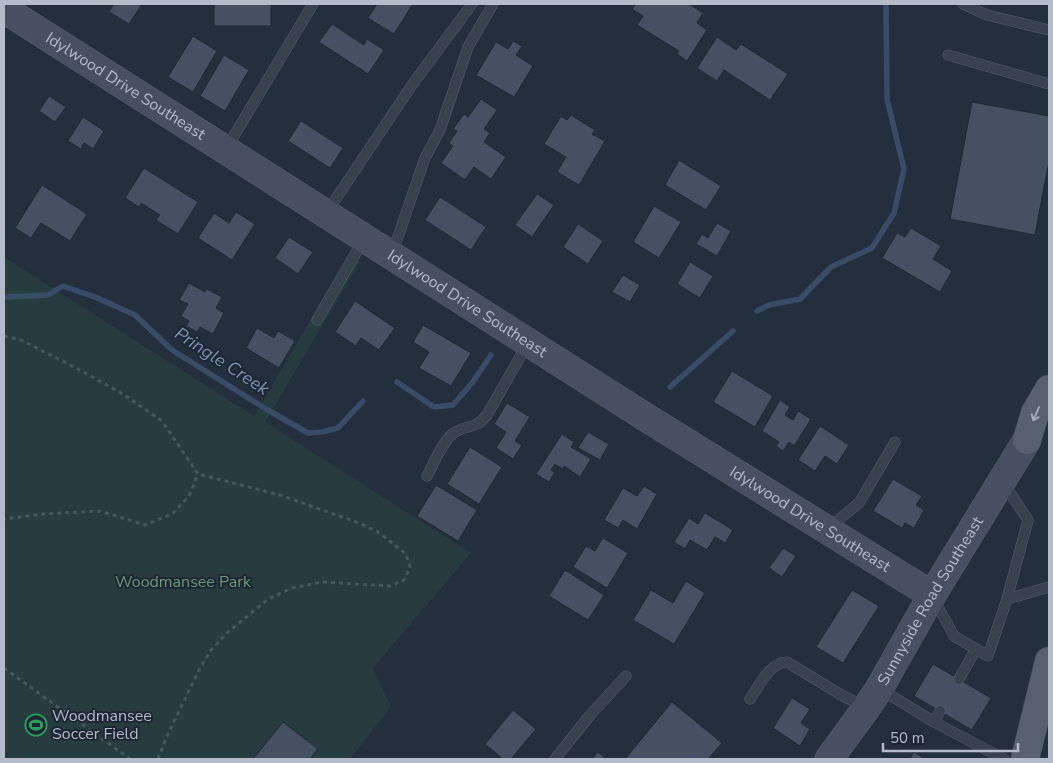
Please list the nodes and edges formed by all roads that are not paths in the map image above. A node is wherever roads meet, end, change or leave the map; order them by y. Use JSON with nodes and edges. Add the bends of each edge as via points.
{"nodes":[{"id":1,"x":313,"y":4,"type":"edge"},
{"id":2,"x":472,"y":4,"type":"edge"},
{"id":3,"x":493,"y":4,"type":"edge"},
{"id":4,"x":963,"y":4,"type":"edge"},
{"id":5,"x":4,"y":9,"type":"edge"},
{"id":6,"x":1049,"y":30,"type":"edge"},
{"id":7,"x":948,"y":55,"type":"dead end"},
{"id":8,"x":1049,"y":84,"type":"edge"},
{"id":9,"x":225,"y":149,"type":"junction"},
{"id":10,"x":326,"y":214,"type":"junction"},
{"id":11,"x":365,"y":238,"type":"junction"},
{"id":12,"x":392,"y":255,"type":"junction"},
{"id":13,"x":317,"y":320,"type":"dead end"},
{"id":14,"x":529,"y":342,"type":"junction"},
{"id":15,"x":1049,"y":389,"type":"edge"},
{"id":16,"x":1027,"y":440,"type":"joint"},
{"id":17,"x":895,"y":442,"type":"dead end"},
{"id":18,"x":427,"y":476,"type":"dead end"},
{"id":19,"x":1002,"y":481,"type":"junction"},
{"id":20,"x":826,"y":529,"type":"junction"},
{"id":21,"x":1049,"y":587,"type":"edge"},
{"id":22,"x":932,"y":595,"type":"junction"},
{"id":23,"x":1007,"y":599,"type":"junction"},
{"id":24,"x":976,"y":649,"type":"junction"},
{"id":25,"x":1048,"y":675,"type":"edge"},
{"id":26,"x":626,"y":676,"type":"dead end"},
{"id":27,"x":959,"y":679,"type":"dead end"},
{"id":28,"x":873,"y":698,"type":"junction"},
{"id":29,"x":750,"y":699,"type":"dead end"},
{"id":30,"x":940,"y":711,"type":"dead end"},
{"id":31,"x":934,"y":722,"type":"junction"},
{"id":32,"x":555,"y":759,"type":"edge"},
{"id":33,"x":829,"y":759,"type":"edge"},
{"id":34,"x":1004,"y":759,"type":"edge"},
{"id":35,"x":1025,"y":759,"type":"edge"}],
"edges":[{"from":1,"to":9,"type":"lane"},
{"from":2,"to":10,"type":"lane","via":[[412,85]]},
{"from":3,"to":12,"type":"lane","via":[[468,47]]},
{"from":4,"to":6,"type":"lane","via":[[987,15]]},
{"from":5,"to":9,"type":"street","name":"Idylwood Drive Southeast"},
{"from":7,"to":8,"type":"lane"},
{"from":9,"to":10,"type":"street","name":"Idylwood Drive Southeast"},
{"from":10,"to":11,"type":"street","name":"Idylwood Drive Southeast"},
{"from":11,"to":12,"type":"street","name":"Idylwood Drive Southeast"},
{"from":11,"to":13,"type":"lane"},
{"from":12,"to":14,"type":"street","name":"Idylwood Drive Southeast"},
{"from":14,"to":18,"type":"lane","via":[[487,415],[478,425],[454,433],[447,440]]},
{"from":14,"to":20,"type":"street","name":"Idylwood Drive Southeast"},
{"from":15,"to":16,"type":"main road","one_way":true,"via":[[1035,413]]},
{"from":16,"to":19,"type":"street","name":"Sunnyside Road Southeast"},
{"from":17,"to":20,"type":"lane","via":[[859,503]]},
{"from":19,"to":22,"type":"street","name":"Sunnyside Road Southeast"},
{"from":19,"to":23,"type":"lane","via":[[1028,520]]},
{"from":20,"to":22,"type":"street","name":"Idylwood Drive Southeast"},
{"from":21,"to":23,"type":"lane"},
{"from":22,"to":24,"type":"lane","via":[[954,636]]},
{"from":22,"to":28,"type":"street","name":"Sunnyside Road Southeast"},
{"from":23,"to":24,"type":"lane","via":[[988,656]]},
{"from":24,"to":27,"type":"lane"},
{"from":25,"to":35,"type":"main road"},
{"from":26,"to":32,"type":"lane","via":[[590,714]]},
{"from":28,"to":29,"type":"lane","via":[[843,696],[788,662],[781,662],[775,665]]},
{"from":28,"to":31,"type":"lane"},
{"from":28,"to":33,"type":"street","name":"Sunnyside Road Southeast"},
{"from":30,"to":31,"type":"lane"},
{"from":31,"to":34,"type":"lane"}]}
